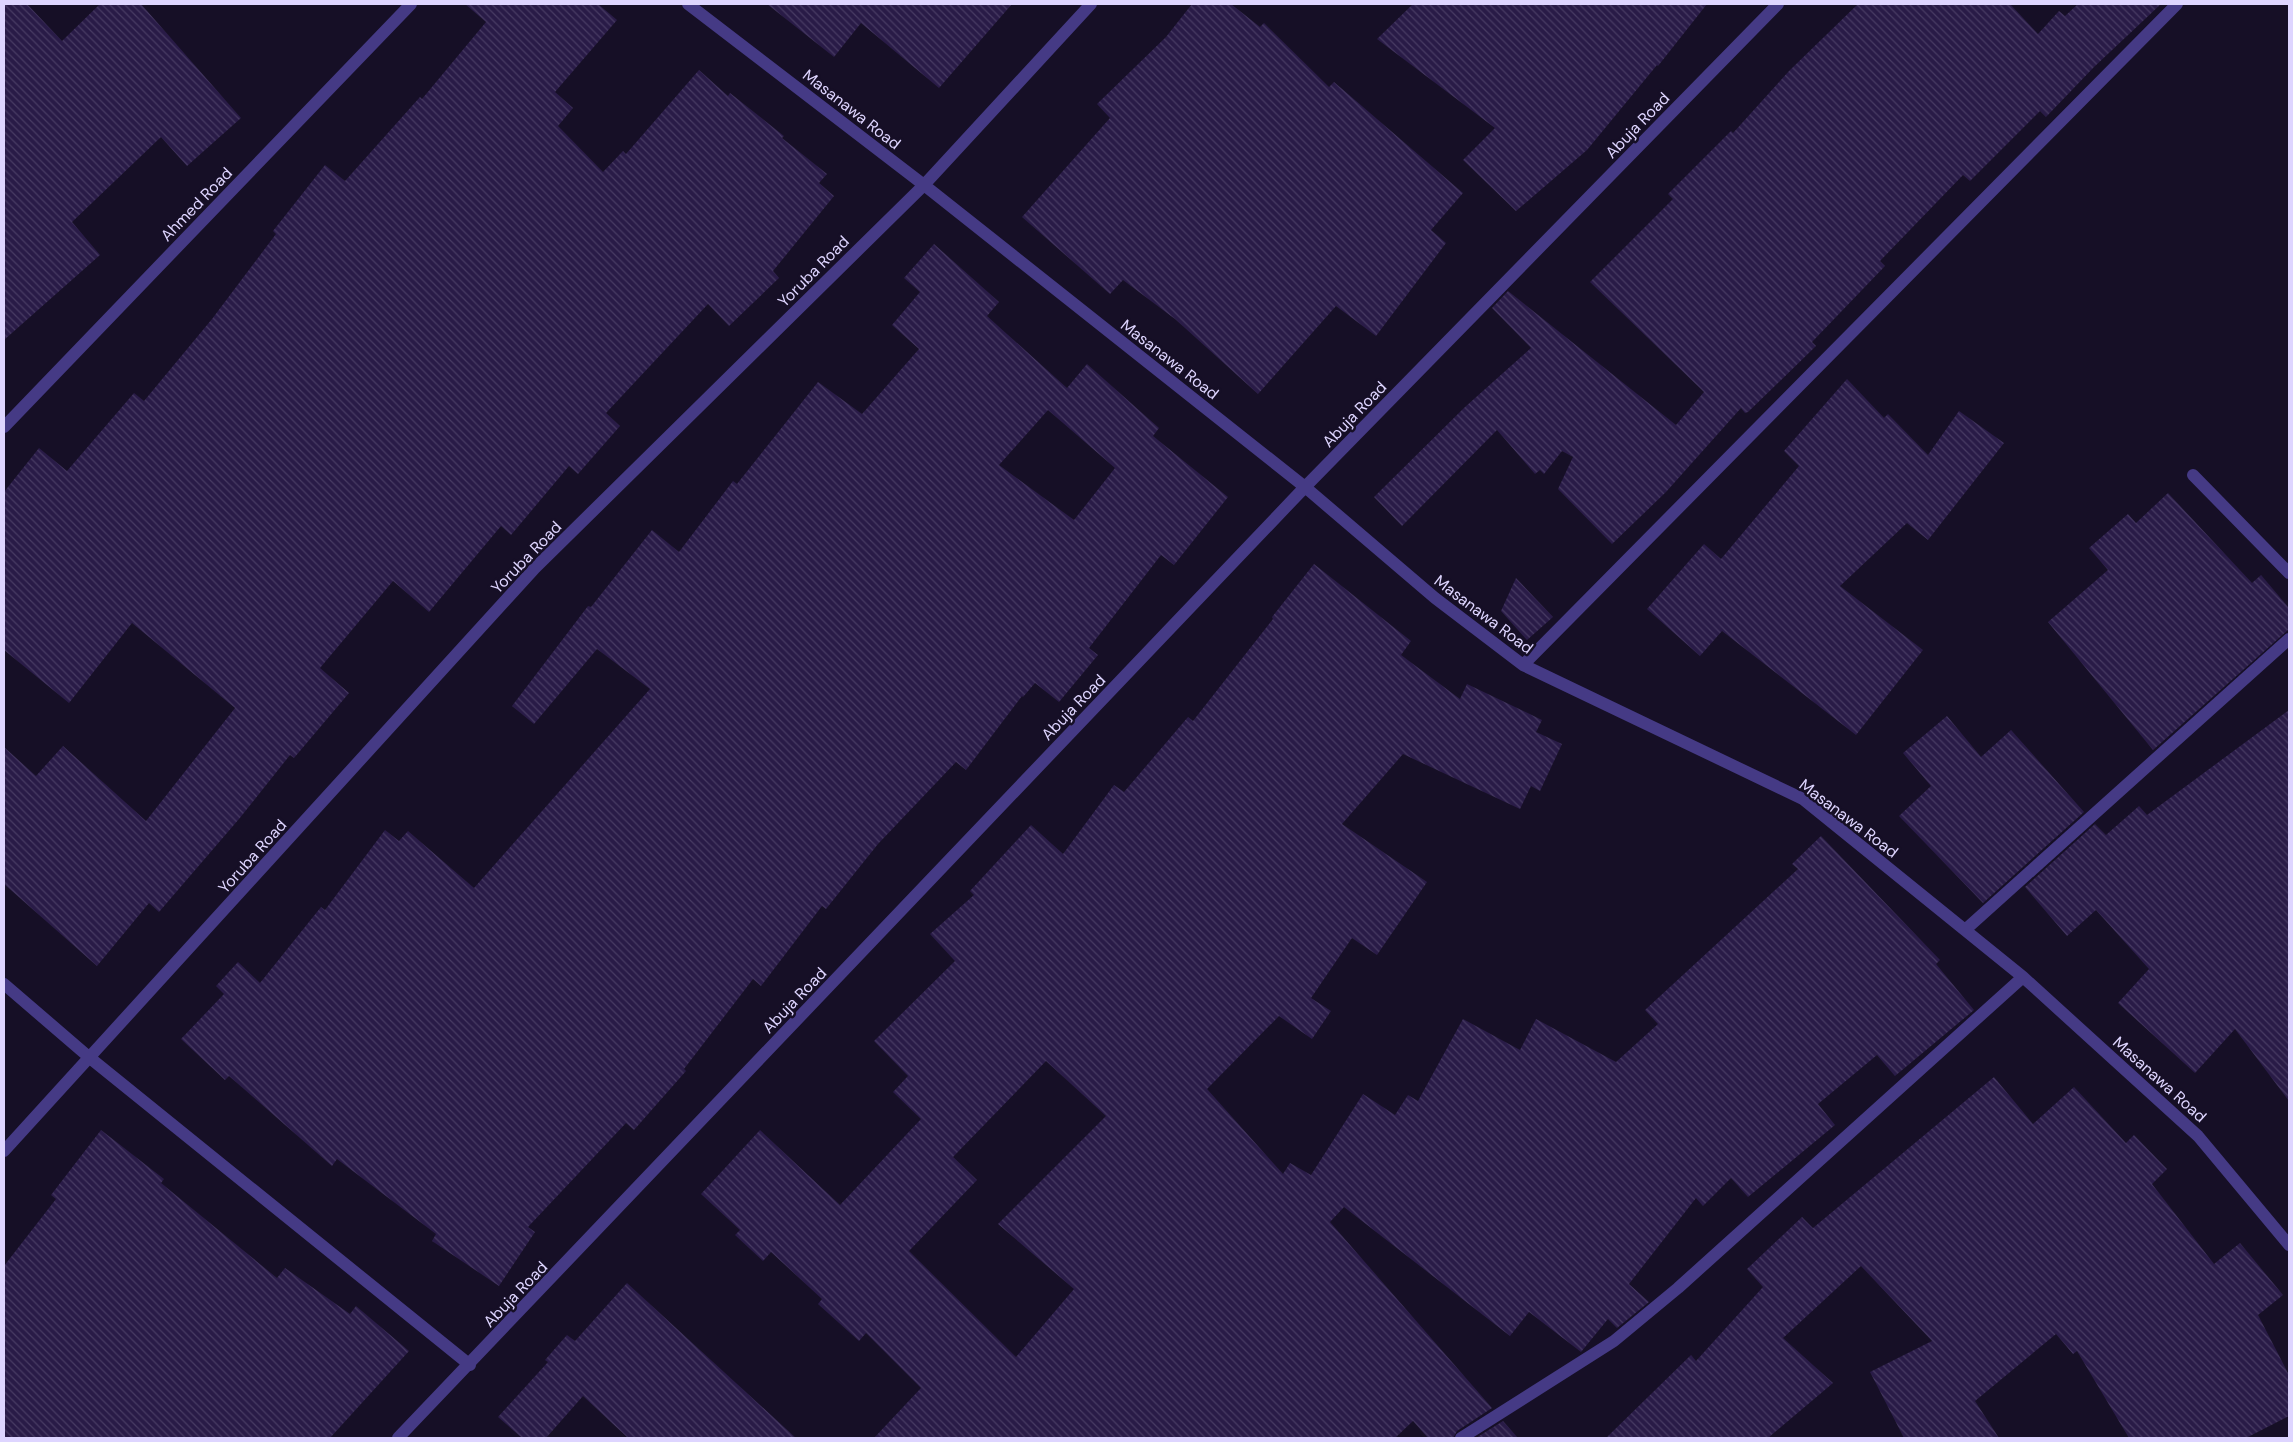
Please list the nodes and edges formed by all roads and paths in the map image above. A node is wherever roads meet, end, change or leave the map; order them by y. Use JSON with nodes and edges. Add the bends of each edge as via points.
{"nodes":[{"id":1,"x":411,"y":4,"type":"edge"},
{"id":2,"x":688,"y":4,"type":"edge"},
{"id":3,"x":1091,"y":4,"type":"edge"},
{"id":4,"x":1778,"y":4,"type":"edge"},
{"id":5,"x":2177,"y":4,"type":"edge"},
{"id":6,"x":924,"y":185,"type":"junction"},
{"id":7,"x":4,"y":427,"type":"edge"},
{"id":8,"x":2193,"y":475,"type":"dead end"},
{"id":9,"x":1305,"y":487,"type":"junction"},
{"id":10,"x":2289,"y":573,"type":"edge"},
{"id":11,"x":2289,"y":639,"type":"edge"},
{"id":12,"x":1523,"y":665,"type":"junction"},
{"id":13,"x":1965,"y":930,"type":"junction"},
{"id":14,"x":2023,"y":977,"type":"junction"},
{"id":15,"x":4,"y":984,"type":"edge"},
{"id":16,"x":90,"y":1058,"type":"junction"},
{"id":17,"x":4,"y":1151,"type":"edge"},
{"id":18,"x":2289,"y":1245,"type":"edge"},
{"id":19,"x":470,"y":1365,"type":"junction"},
{"id":20,"x":398,"y":1438,"type":"edge"},
{"id":21,"x":1461,"y":1438,"type":"edge"}],
"edges":[{"from":1,"to":7,"type":"street","name":"Ahmed Road"},
{"from":2,"to":6,"type":"street","name":"Masanawa Road"},
{"from":3,"to":6,"type":"street","name":"Yoruba Road"},
{"from":4,"to":9,"type":"street","name":"Abuja Road"},
{"from":5,"to":12,"type":"street"},
{"from":6,"to":9,"type":"street","name":"Masanawa Road"},
{"from":6,"to":16,"type":"street","name":"Yoruba Road","via":[[535,568]]},
{"from":8,"to":10,"type":"street"},
{"from":9,"to":12,"type":"street","name":"Masanawa Road","via":[[1435,598]]},
{"from":9,"to":19,"type":"street","name":"Abuja Road"},
{"from":11,"to":13,"type":"street"},
{"from":12,"to":13,"type":"street","name":"Masanawa Road","via":[[1803,799]]},
{"from":13,"to":14,"type":"street","name":"Masanawa Road"},
{"from":14,"to":18,"type":"street","name":"Masanawa Road","via":[[2198,1136]]},
{"from":14,"to":21,"type":"street","via":[[1678,1288],[1614,1341]]},
{"from":15,"to":16,"type":"street"},
{"from":16,"to":17,"type":"street","name":"Yoruba Road"},
{"from":16,"to":19,"type":"street"},
{"from":19,"to":20,"type":"street","name":"Abuja Road"}]}
